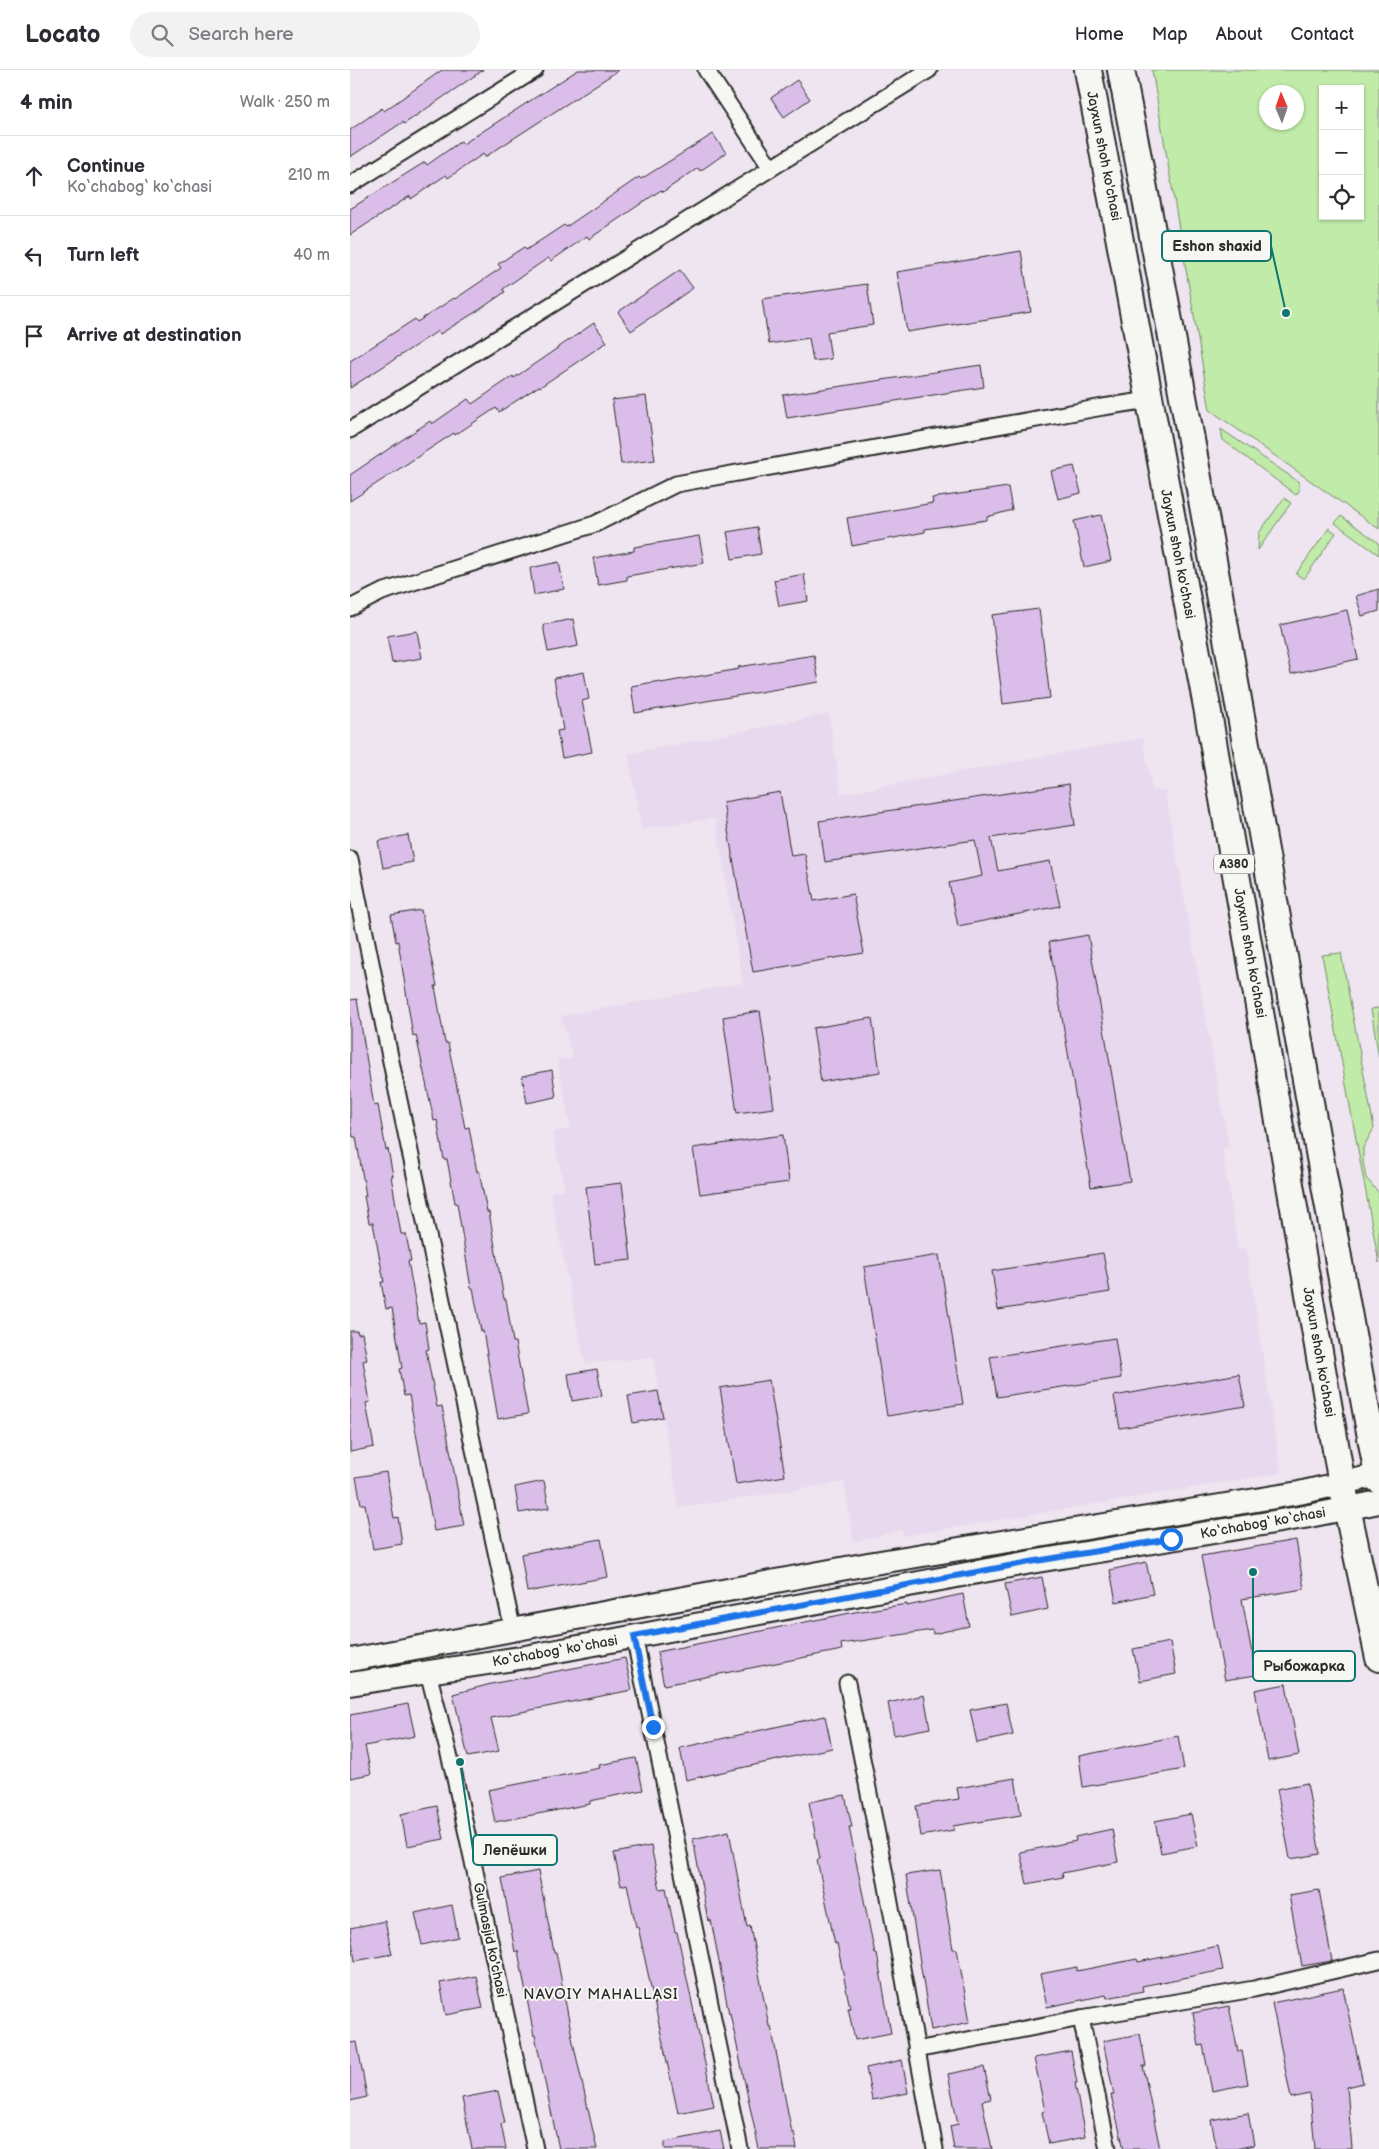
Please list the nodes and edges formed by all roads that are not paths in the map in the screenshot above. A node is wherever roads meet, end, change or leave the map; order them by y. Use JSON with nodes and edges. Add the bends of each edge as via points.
{"nodes":[{"id":1,"x":535,"y":70,"type":"edge"},
{"id":2,"x":706,"y":70,"type":"edge"},
{"id":3,"x":930,"y":70,"type":"edge"},
{"id":4,"x":1088,"y":70,"type":"edge"},
{"id":5,"x":1121,"y":70,"type":"edge"},
{"id":6,"x":771,"y":168,"type":"junction"},
{"id":7,"x":350,"y":184,"type":"edge"},
{"id":8,"x":1149,"y":400,"type":"junction"},
{"id":9,"x":1189,"y":422,"type":"junction"},
{"id":10,"x":1154,"y":429,"type":"junction"},
{"id":11,"x":350,"y":430,"type":"edge"},
{"id":12,"x":350,"y":608,"type":"edge"},
{"id":13,"x":1232,"y":668,"type":"junction"},
{"id":14,"x":1200,"y":672,"type":"junction"},
{"id":15,"x":350,"y":858,"type":"edge"},
{"id":16,"x":1322,"y":1169,"type":"junction"},
{"id":17,"x":1289,"y":1175,"type":"junction"},
{"id":18,"x":1379,"y":1476,"type":"edge"},
{"id":19,"x":1342,"y":1484,"type":"junction"},
{"id":20,"x":1379,"y":1502,"type":"edge"},
{"id":21,"x":1348,"y":1509,"type":"junction"},
{"id":22,"x":513,"y":1631,"type":"junction"},
{"id":23,"x":634,"y":1636,"type":"junction"},
{"id":24,"x":1379,"y":1658,"type":"edge"},
{"id":25,"x":350,"y":1660,"type":"edge"},
{"id":26,"x":428,"y":1672,"type":"junction"},
{"id":27,"x":847,"y":1683,"type":"dead end"},
{"id":28,"x":350,"y":1684,"type":"edge"},
{"id":29,"x":1379,"y":1960,"type":"edge"},
{"id":30,"x":1081,"y":2018,"type":"junction"},
{"id":31,"x":916,"y":2050,"type":"junction"},
{"id":32,"x":535,"y":2149,"type":"edge"},
{"id":33,"x":740,"y":2149,"type":"edge"},
{"id":34,"x":935,"y":2149,"type":"edge"},
{"id":35,"x":1108,"y":2149,"type":"edge"}],
"edges":[{"from":1,"to":7,"type":"street"},
{"from":2,"to":6,"type":"street"},
{"from":3,"to":6,"type":"street"},
{"from":4,"to":8,"type":"highway","name":"Jayxun shoh ko'chasi","number":"A380"},
{"from":5,"to":9,"type":"highway","number":"A380"},
{"from":6,"to":11,"type":"street"},
{"from":8,"to":10,"type":"highway","name":"Jayxun shoh ko'chasi","number":"A380"},
{"from":8,"to":12,"type":"street","via":[[676,484],[595,524],[382,592]]},
{"from":9,"to":10,"type":"highway"},
{"from":9,"to":13,"type":"highway","number":"A380"},
{"from":10,"to":14,"type":"highway","name":"Jayxun shoh ko'chasi","number":"A380"},
{"from":13,"to":14,"type":"highway"},
{"from":13,"to":16,"type":"highway","number":"A380"},
{"from":14,"to":17,"type":"highway","name":"Jayxun shoh ko'chasi","number":"A380"},
{"from":15,"to":22,"type":"street"},
{"from":16,"to":17,"type":"highway"},
{"from":16,"to":18,"type":"highway","number":"A380"},
{"from":17,"to":19,"type":"highway","name":"Jayxun shoh ko'chasi","number":"A380"},
{"from":18,"to":19,"type":"main road","name":"Ko‘chabog‘ ko‘chasi"},
{"from":19,"to":21,"type":"highway","name":"Jayxun shoh ko'chasi","number":"A380"},
{"from":19,"to":22,"type":"main road","name":"Ko‘chabog‘ ko‘chasi","via":[[868,1564]]},
{"from":20,"to":21,"type":"main road","name":"Ko‘chabog‘ ko‘chasi"},
{"from":21,"to":23,"type":"main road","name":"Ko‘chabog‘ ko‘chasi","via":[[1030,1562]]},
{"from":21,"to":24,"type":"highway","name":"Jayxun shoh ko'chasi","number":"A380"},
{"from":22,"to":25,"type":"main road","name":"Ko‘chabog‘ ko‘chasi"},
{"from":23,"to":26,"type":"main road","name":"Ko‘chabog‘ ko‘chasi"},
{"from":23,"to":33,"type":"street"},
{"from":26,"to":28,"type":"main road","name":"Ko‘chabog‘ ko‘chasi"},
{"from":26,"to":32,"type":"street","name":"Gulmasjid ko'chasi","via":[[456,1784]]},
{"from":27,"to":31,"type":"street"},
{"from":29,"to":30,"type":"street","via":[[1254,1989]]},
{"from":30,"to":31,"type":"street"},
{"from":30,"to":35,"type":"street"},
{"from":31,"to":34,"type":"street"}]}
